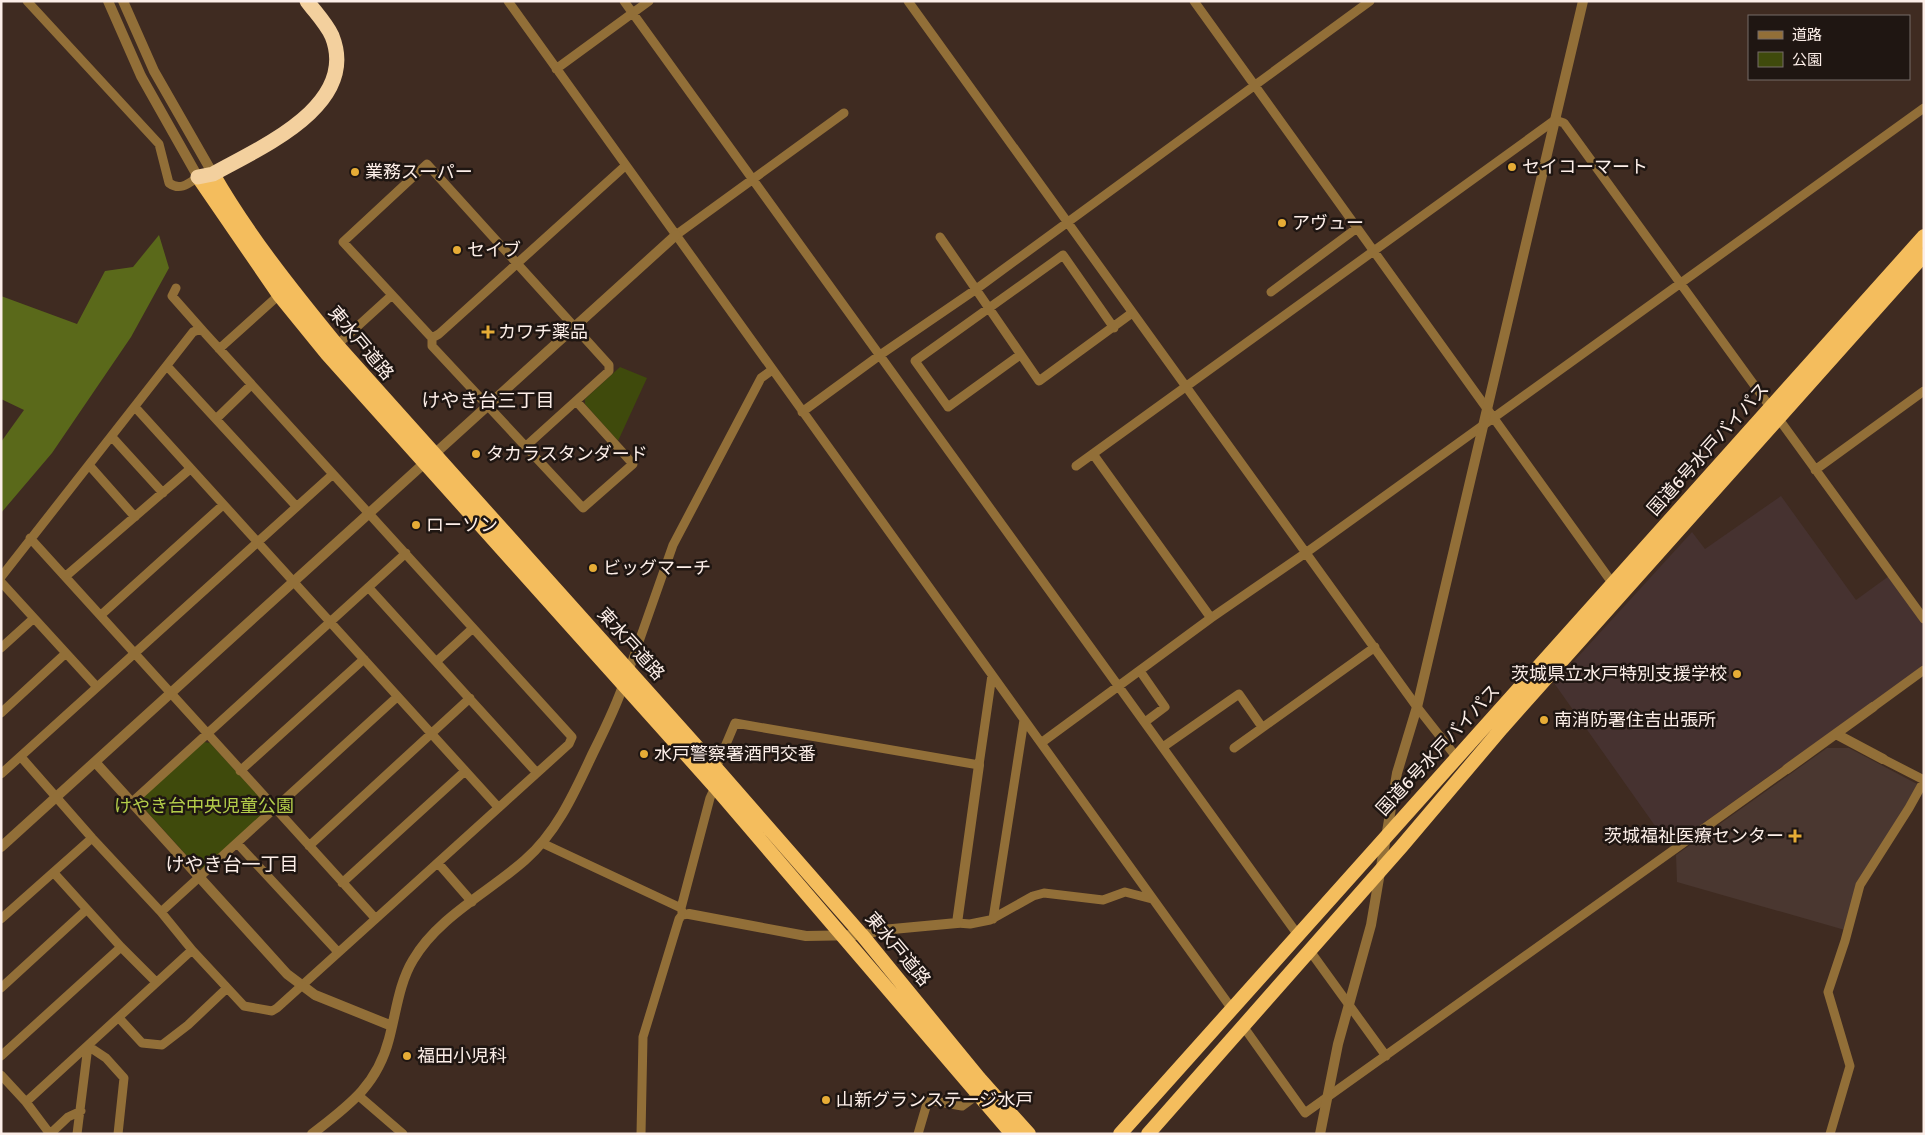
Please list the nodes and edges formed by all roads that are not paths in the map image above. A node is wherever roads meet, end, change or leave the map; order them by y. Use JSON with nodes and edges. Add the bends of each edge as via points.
{"nodes":[{"id":1,"x":27,"y":1,"type":"edge"},
{"id":2,"x":108,"y":1,"type":"edge"},
{"id":3,"x":123,"y":1,"type":"edge"},
{"id":4,"x":294,"y":1,"type":"edge"},
{"id":5,"x":307,"y":1,"type":"edge"},
{"id":6,"x":508,"y":1,"type":"edge"},
{"id":7,"x":624,"y":1,"type":"edge"},
{"id":8,"x":649,"y":1,"type":"edge"},
{"id":9,"x":908,"y":1,"type":"edge"},
{"id":10,"x":1194,"y":1,"type":"edge"},
{"id":11,"x":1370,"y":1,"type":"edge"},
{"id":12,"x":1583,"y":1,"type":"edge"},
{"id":13,"x":633,"y":14,"type":"junction"},
{"id":14,"x":556,"y":69,"type":"junction"},
{"id":15,"x":1253,"y":85,"type":"junction"},
{"id":16,"x":1924,"y":108,"type":"edge"},
{"id":17,"x":844,"y":113,"type":"dead end"},
{"id":18,"x":1556,"y":120,"type":"junction"},
{"id":19,"x":625,"y":166,"type":"junction"},
{"id":20,"x":206,"y":172,"type":"junction"},
{"id":21,"x":752,"y":179,"type":"junction"},
{"id":22,"x":1068,"y":220,"type":"junction"},
{"id":23,"x":1357,"y":228,"type":"junction"},
{"id":24,"x":676,"y":235,"type":"junction"},
{"id":25,"x":1924,"y":236,"type":"edge"},
{"id":26,"x":940,"y":237,"type":"dead end"},
{"id":27,"x":1374,"y":252,"type":"junction"},
{"id":28,"x":1924,"y":255,"type":"edge"},
{"id":29,"x":517,"y":264,"type":"junction"},
{"id":30,"x":1681,"y":284,"type":"junction"},
{"id":31,"x":176,"y":288,"type":"dead end"},
{"id":32,"x":975,"y":290,"type":"junction"},
{"id":33,"x":1271,"y":292,"type":"dead end"},
{"id":34,"x":279,"y":295,"type":"junction"},
{"id":35,"x":392,"y":296,"type":"junction"},
{"id":36,"x":988,"y":309,"type":"junction"},
{"id":37,"x":1132,"y":313,"type":"junction"},
{"id":38,"x":575,"y":328,"type":"junction"},
{"id":39,"x":1114,"y":328,"type":"junction"},
{"id":40,"x":203,"y":331,"type":"junction"},
{"id":41,"x":432,"y":338,"type":"junction"},
{"id":42,"x":337,"y":345,"type":"junction"},
{"id":43,"x":219,"y":349,"type":"junction"},
{"id":44,"x":880,"y":355,"type":"junction"},
{"id":45,"x":1020,"y":355,"type":"junction"},
{"id":46,"x":167,"y":366,"type":"junction"},
{"id":47,"x":772,"y":370,"type":"junction"},
{"id":48,"x":251,"y":385,"type":"junction"},
{"id":49,"x":1186,"y":387,"type":"junction"},
{"id":50,"x":1924,"y":391,"type":"edge"},
{"id":51,"x":576,"y":401,"type":"junction"},
{"id":52,"x":135,"y":406,"type":"junction"},
{"id":53,"x":488,"y":406,"type":"junction"},
{"id":54,"x":1769,"y":408,"type":"junction"},
{"id":55,"x":802,"y":412,"type":"junction"},
{"id":56,"x":1489,"y":416,"type":"junction"},
{"id":57,"x":216,"y":419,"type":"junction"},
{"id":58,"x":1778,"y":420,"type":"junction"},
{"id":59,"x":112,"y":437,"type":"junction"},
{"id":60,"x":525,"y":447,"type":"junction"},
{"id":61,"x":1093,"y":454,"type":"junction"},
{"id":62,"x":429,"y":460,"type":"junction"},
{"id":63,"x":89,"y":465,"type":"junction"},
{"id":64,"x":1076,"y":466,"type":"dead end"},
{"id":65,"x":190,"y":469,"type":"junction"},
{"id":66,"x":1815,"y":470,"type":"junction"},
{"id":67,"x":333,"y":474,"type":"junction"},
{"id":68,"x":163,"y":493,"type":"junction"},
{"id":69,"x":223,"y":505,"type":"junction"},
{"id":70,"x":296,"y":506,"type":"junction"},
{"id":71,"x":371,"y":513,"type":"junction"},
{"id":72,"x":135,"y":517,"type":"junction"},
{"id":73,"x":30,"y":538,"type":"junction"},
{"id":74,"x":259,"y":542,"type":"junction"},
{"id":75,"x":1307,"y":552,"type":"junction"},
{"id":76,"x":406,"y":553,"type":"junction"},
{"id":77,"x":66,"y":576,"type":"junction"},
{"id":78,"x":1,"y":577,"type":"edge"},
{"id":79,"x":1,"y":582,"type":"edge"},
{"id":80,"x":294,"y":582,"type":"junction"},
{"id":81,"x":1613,"y":584,"type":"junction"},
{"id":82,"x":370,"y":588,"type":"junction"},
{"id":83,"x":101,"y":615,"type":"junction"},
{"id":84,"x":34,"y":618,"type":"junction"},
{"id":85,"x":1211,"y":618,"type":"junction"},
{"id":86,"x":1924,"y":619,"type":"edge"},
{"id":87,"x":331,"y":622,"type":"junction"},
{"id":88,"x":473,"y":628,"type":"junction"},
{"id":89,"x":1374,"y":647,"type":"junction"},
{"id":90,"x":1,"y":648,"type":"edge"},
{"id":91,"x":66,"y":653,"type":"junction"},
{"id":92,"x":134,"y":653,"type":"junction"},
{"id":93,"x":364,"y":659,"type":"junction"},
{"id":94,"x":437,"y":661,"type":"junction"},
{"id":95,"x":629,"y":670,"type":"junction"},
{"id":96,"x":1924,"y":670,"type":"edge"},
{"id":97,"x":1140,"y":671,"type":"junction"},
{"id":98,"x":992,"y":675,"type":"junction"},
{"id":99,"x":624,"y":685,"type":"junction"},
{"id":100,"x":97,"y":687,"type":"junction"},
{"id":101,"x":1120,"y":687,"type":"junction"},
{"id":102,"x":170,"y":694,"type":"junction"},
{"id":103,"x":397,"y":697,"type":"junction"},
{"id":104,"x":470,"y":698,"type":"junction"},
{"id":105,"x":1417,"y":707,"type":"junction"},
{"id":106,"x":1873,"y":707,"type":"joint"},
{"id":107,"x":1,"y":712,"type":"edge"},
{"id":108,"x":1024,"y":720,"type":"junction"},
{"id":109,"x":1145,"y":722,"type":"junction"},
{"id":110,"x":1262,"y":727,"type":"junction"},
{"id":111,"x":1836,"y":734,"type":"junction"},
{"id":112,"x":207,"y":735,"type":"junction"},
{"id":113,"x":433,"y":735,"type":"junction"},
{"id":114,"x":1042,"y":744,"type":"junction"},
{"id":115,"x":1163,"y":747,"type":"junction"},
{"id":116,"x":1234,"y":748,"type":"dead end"},
{"id":117,"x":21,"y":756,"type":"junction"},
{"id":118,"x":1457,"y":758,"type":"junction"},
{"id":119,"x":1884,"y":758,"type":"joint"},
{"id":120,"x":95,"y":762,"type":"junction"},
{"id":121,"x":979,"y":765,"type":"junction"},
{"id":122,"x":716,"y":768,"type":"junction"},
{"id":123,"x":1788,"y":769,"type":"joint"},
{"id":124,"x":240,"y":771,"type":"junction"},
{"id":125,"x":465,"y":771,"type":"junction"},
{"id":126,"x":537,"y":773,"type":"junction"},
{"id":127,"x":1,"y":774,"type":"edge"},
{"id":128,"x":1924,"y":781,"type":"edge"},
{"id":129,"x":715,"y":787,"type":"junction"},
{"id":130,"x":56,"y":796,"type":"junction"},
{"id":131,"x":131,"y":803,"type":"junction"},
{"id":132,"x":498,"y":807,"type":"junction"},
{"id":133,"x":274,"y":809,"type":"junction"},
{"id":134,"x":1388,"y":833,"type":"junction"},
{"id":135,"x":92,"y":838,"type":"junction"},
{"id":136,"x":237,"y":843,"type":"junction"},
{"id":137,"x":542,"y":843,"type":"junction"},
{"id":138,"x":1,"y":846,"type":"edge"},
{"id":139,"x":309,"y":846,"type":"junction"},
{"id":140,"x":438,"y":863,"type":"junction"},
{"id":141,"x":1381,"y":870,"type":"junction"},
{"id":142,"x":54,"y":873,"type":"junction"},
{"id":143,"x":200,"y":878,"type":"junction"},
{"id":144,"x":342,"y":883,"type":"junction"},
{"id":145,"x":1152,"y":899,"type":"junction"},
{"id":146,"x":472,"y":902,"type":"junction"},
{"id":147,"x":86,"y":910,"type":"junction"},
{"id":148,"x":160,"y":912,"type":"junction"},
{"id":149,"x":684,"y":912,"type":"junction"},
{"id":150,"x":375,"y":918,"type":"junction"},
{"id":151,"x":1,"y":919,"type":"edge"},
{"id":152,"x":993,"y":919,"type":"junction"},
{"id":153,"x":957,"y":923,"type":"junction"},
{"id":154,"x":842,"y":934,"type":"junction"},
{"id":155,"x":862,"y":935,"type":"junction"},
{"id":156,"x":1298,"y":935,"type":"junction"},
{"id":157,"x":121,"y":947,"type":"junction"},
{"id":158,"x":192,"y":950,"type":"junction"},
{"id":159,"x":1310,"y":950,"type":"junction"},
{"id":160,"x":338,"y":952,"type":"junction"},
{"id":161,"x":156,"y":982,"type":"junction"},
{"id":162,"x":302,"y":986,"type":"junction"},
{"id":163,"x":1,"y":988,"type":"edge"},
{"id":164,"x":227,"y":988,"type":"junction"},
{"id":165,"x":1349,"y":1004,"type":"junction"},
{"id":166,"x":1232,"y":1009,"type":"junction"},
{"id":167,"x":119,"y":1018,"type":"junction"},
{"id":168,"x":392,"y":1026,"type":"junction"},
{"id":169,"x":1243,"y":1026,"type":"junction"},
{"id":170,"x":88,"y":1046,"type":"junction"},
{"id":171,"x":1,"y":1056,"type":"edge"},
{"id":172,"x":1386,"y":1056,"type":"junction"},
{"id":173,"x":1,"y":1076,"type":"edge"},
{"id":174,"x":977,"y":1095,"type":"junction"},
{"id":175,"x":359,"y":1096,"type":"junction"},
{"id":176,"x":1325,"y":1100,"type":"junction"},
{"id":177,"x":26,"y":1102,"type":"junction"},
{"id":178,"x":80,"y":1110,"type":"junction"},
{"id":179,"x":77,"y":1134,"type":"edge"},
{"id":180,"x":118,"y":1134,"type":"edge"},
{"id":181,"x":312,"y":1134,"type":"edge"},
{"id":182,"x":403,"y":1134,"type":"edge"},
{"id":183,"x":641,"y":1134,"type":"edge"},
{"id":184,"x":918,"y":1134,"type":"edge"},
{"id":185,"x":1012,"y":1134,"type":"edge"},
{"id":186,"x":1029,"y":1134,"type":"edge"},
{"id":187,"x":1120,"y":1134,"type":"edge"},
{"id":188,"x":1148,"y":1134,"type":"edge"},
{"id":189,"x":1320,"y":1134,"type":"edge"},
{"id":190,"x":1830,"y":1134,"type":"edge"}],
"edges":[{"from":1,"to":20,"type":"street","via":[[159,144],[172,186],[184,186]]},
{"from":2,"to":20,"type":"street","via":[[141,76]]},
{"from":3,"to":20,"type":"street","via":[[154,71]]},
{"from":4,"to":20,"type":"highway","via":[[318,27],[325,41],[327,68],[321,87],[301,110]]},
{"from":5,"to":20,"type":"highway","via":[[327,28],[334,44],[335,70],[327,93],[317,107],[293,127]]},
{"from":6,"to":14,"type":"street"},
{"from":7,"to":13,"type":"street"},
{"from":8,"to":13,"type":"street"},
{"from":9,"to":22,"type":"street"},
{"from":10,"to":15,"type":"street"},
{"from":11,"to":15,"type":"street"},
{"from":12,"to":18,"type":"street"},
{"from":13,"to":14,"type":"street"},
{"from":13,"to":21,"type":"street"},
{"from":14,"to":19,"type":"street"},
{"from":15,"to":22,"type":"street"},
{"from":15,"to":23,"type":"street"},
{"from":16,"to":30,"type":"street"},
{"from":17,"to":21,"type":"street"},
{"from":18,"to":27,"type":"street"},
{"from":18,"to":30,"type":"street","via":[[1564,123]]},
{"from":18,"to":56,"type":"street"},
{"from":19,"to":24,"type":"street"},
{"from":19,"to":29,"type":"street"},
{"from":20,"to":34,"type":"highway","name":"東水戸道路"},
{"from":20,"to":42,"type":"highway","name":"東水戸道路"},
{"from":21,"to":24,"type":"street"},
{"from":21,"to":44,"type":"street"},
{"from":22,"to":32,"type":"street"},
{"from":22,"to":37,"type":"street"},
{"from":23,"to":27,"type":"street"},
{"from":23,"to":33,"type":"street"},
{"from":24,"to":38,"type":"street"},
{"from":24,"to":47,"type":"street"},
{"from":25,"to":54,"type":"highway","name":"国道6号水戸バイパス"},
{"from":26,"to":32,"type":"street"},
{"from":27,"to":49,"type":"street"},
{"from":27,"to":56,"type":"street"},
{"from":28,"to":58,"type":"highway","name":"国道6号水戸バイパス"},
{"from":29,"to":35,"type":"street","via":[[426,164],[343,242]]},
{"from":29,"to":38,"type":"street"},
{"from":29,"to":41,"type":"street"},
{"from":30,"to":54,"type":"street"},
{"from":30,"to":56,"type":"street"},
{"from":31,"to":40,"type":"street","via":[[172,296]]},
{"from":32,"to":36,"type":"street"},
{"from":32,"to":44,"type":"street"},
{"from":34,"to":43,"type":"street"},
{"from":34,"to":62,"type":"highway","name":"東水戸道路","via":[[338,368]]},
{"from":35,"to":41,"type":"street"},
{"from":35,"to":42,"type":"street"},
{"from":36,"to":39,"type":"street","via":[[1063,255]]},
{"from":36,"to":45,"type":"street"},
{"from":36,"to":45,"type":"street","via":[[915,361],[948,407]]},
{"from":37,"to":39,"type":"street"},
{"from":37,"to":49,"type":"street"},
{"from":38,"to":51,"type":"street","via":[[609,365],[609,370]]},
{"from":38,"to":53,"type":"street"},
{"from":39,"to":45,"type":"street","via":[[1039,381]]},
{"from":40,"to":43,"type":"street"},
{"from":40,"to":46,"type":"street","via":[[193,332]]},
{"from":41,"to":53,"type":"street","via":[[432,346]]},
{"from":42,"to":62,"type":"highway","name":"東水戸道路"},
{"from":43,"to":48,"type":"street"},
{"from":44,"to":55,"type":"street"},
{"from":44,"to":101,"type":"street"},
{"from":46,"to":52,"type":"street"},
{"from":46,"to":57,"type":"street"},
{"from":47,"to":55,"type":"street"},
{"from":47,"to":95,"type":"street","via":[[761,378],[673,546]]},
{"from":48,"to":57,"type":"street"},
{"from":48,"to":67,"type":"street"},
{"from":49,"to":61,"type":"street"},
{"from":49,"to":75,"type":"street"},
{"from":50,"to":66,"type":"street"},
{"from":51,"to":60,"type":"street"},
{"from":51,"to":60,"type":"street","via":[[633,464],[583,508]]},
{"from":52,"to":59,"type":"street"},
{"from":52,"to":65,"type":"street"},
{"from":53,"to":60,"type":"street"},
{"from":53,"to":62,"type":"street"},
{"from":54,"to":58,"type":"street"},
{"from":54,"to":81,"type":"highway","name":"国道6号水戸バイパス"},
{"from":55,"to":98,"type":"street"},
{"from":56,"to":75,"type":"street"},
{"from":56,"to":81,"type":"street"},
{"from":56,"to":105,"type":"street"},
{"from":57,"to":70,"type":"street"},
{"from":58,"to":66,"type":"street"},
{"from":58,"to":141,"type":"highway","name":"国道6号水戸バイパス","via":[[1508,721]]},
{"from":59,"to":63,"type":"street"},
{"from":59,"to":68,"type":"street"},
{"from":61,"to":64,"type":"street"},
{"from":61,"to":85,"type":"street"},
{"from":62,"to":71,"type":"street"},
{"from":62,"to":95,"type":"highway","name":"東水戸道路"},
{"from":62,"to":99,"type":"highway","name":"東水戸道路"},
{"from":63,"to":72,"type":"street"},
{"from":63,"to":73,"type":"street"},
{"from":65,"to":68,"type":"street"},
{"from":65,"to":69,"type":"street"},
{"from":66,"to":86,"type":"street"},
{"from":67,"to":70,"type":"street"},
{"from":67,"to":71,"type":"street"},
{"from":68,"to":72,"type":"street"},
{"from":69,"to":74,"type":"street"},
{"from":69,"to":83,"type":"street"},
{"from":70,"to":74,"type":"street"},
{"from":71,"to":76,"type":"street"},
{"from":71,"to":80,"type":"street"},
{"from":72,"to":77,"type":"street"},
{"from":73,"to":77,"type":"street"},
{"from":73,"to":78,"type":"street"},
{"from":74,"to":80,"type":"street"},
{"from":74,"to":92,"type":"street"},
{"from":75,"to":85,"type":"street"},
{"from":75,"to":89,"type":"street"},
{"from":76,"to":82,"type":"street"},
{"from":76,"to":88,"type":"street"},
{"from":77,"to":83,"type":"street"},
{"from":79,"to":84,"type":"street"},
{"from":80,"to":87,"type":"street"},
{"from":80,"to":102,"type":"street"},
{"from":81,"to":118,"type":"highway","name":"国道6号水戸バイパス"},
{"from":82,"to":87,"type":"street"},
{"from":82,"to":94,"type":"street"},
{"from":83,"to":92,"type":"street"},
{"from":84,"to":90,"type":"street"},
{"from":84,"to":91,"type":"street"},
{"from":85,"to":97,"type":"street"},
{"from":87,"to":93,"type":"street"},
{"from":87,"to":112,"type":"street"},
{"from":88,"to":94,"type":"street"},
{"from":88,"to":126,"type":"street","via":[[572,737],[569,744]]},
{"from":89,"to":105,"type":"street"},
{"from":89,"to":110,"type":"street"},
{"from":91,"to":100,"type":"street"},
{"from":91,"to":107,"type":"street"},
{"from":92,"to":100,"type":"street"},
{"from":92,"to":102,"type":"street"},
{"from":93,"to":103,"type":"street"},
{"from":93,"to":124,"type":"street"},
{"from":94,"to":104,"type":"street"},
{"from":95,"to":99,"type":"street"},
{"from":95,"to":122,"type":"highway","name":"東水戸道路"},
{"from":96,"to":106,"type":"street"},
{"from":97,"to":101,"type":"street"},
{"from":97,"to":109,"type":"street","via":[[1165,707]]},
{"from":98,"to":108,"type":"street"},
{"from":98,"to":121,"type":"street"},
{"from":99,"to":129,"type":"highway","name":"東水戸道路"},
{"from":99,"to":137,"type":"street","via":[[568,807]]},
{"from":100,"to":117,"type":"street"},
{"from":101,"to":109,"type":"street"},
{"from":101,"to":114,"type":"street"},
{"from":102,"to":112,"type":"street"},
{"from":102,"to":120,"type":"street"},
{"from":103,"to":113,"type":"street"},
{"from":103,"to":133,"type":"street"},
{"from":104,"to":113,"type":"street"},
{"from":104,"to":126,"type":"street"},
{"from":105,"to":118,"type":"street"},
{"from":105,"to":134,"type":"street","via":[[1401,758]]},
{"from":106,"to":111,"type":"street"},
{"from":108,"to":114,"type":"street"},
{"from":108,"to":152,"type":"street"},
{"from":109,"to":115,"type":"street"},
{"from":110,"to":115,"type":"street","via":[[1239,694]]},
{"from":110,"to":116,"type":"street"},
{"from":111,"to":119,"type":"street"},
{"from":111,"to":123,"type":"street"},
{"from":112,"to":124,"type":"street"},
{"from":112,"to":131,"type":"street"},
{"from":113,"to":125,"type":"street"},
{"from":113,"to":139,"type":"street"},
{"from":114,"to":145,"type":"street"},
{"from":115,"to":156,"type":"street"},
{"from":117,"to":127,"type":"street"},
{"from":117,"to":130,"type":"street"},
{"from":118,"to":134,"type":"highway","name":"国道6号水戸バイパス"},
{"from":119,"to":128,"type":"street"},
{"from":120,"to":130,"type":"street"},
{"from":120,"to":131,"type":"street"},
{"from":121,"to":122,"type":"street","via":[[735,724]]},
{"from":121,"to":153,"type":"street"},
{"from":122,"to":155,"type":"highway","name":"東水戸道路"},
{"from":123,"to":172,"type":"street"},
{"from":124,"to":133,"type":"street"},
{"from":125,"to":132,"type":"street"},
{"from":125,"to":144,"type":"street"},
{"from":126,"to":132,"type":"street"},
{"from":128,"to":190,"type":"street","via":[[1860,885],[1828,992],[1850,1066]]},
{"from":129,"to":149,"type":"street"},
{"from":129,"to":154,"type":"highway","name":"東水戸道路"},
{"from":130,"to":135,"type":"street"},
{"from":130,"to":138,"type":"street"},
{"from":131,"to":143,"type":"street"},
{"from":132,"to":140,"type":"street"},
{"from":133,"to":136,"type":"street"},
{"from":133,"to":139,"type":"street"},
{"from":134,"to":141,"type":"street"},
{"from":134,"to":156,"type":"highway","name":"国道6号水戸バイパス"},
{"from":135,"to":142,"type":"street"},
{"from":135,"to":148,"type":"street"},
{"from":136,"to":143,"type":"street"},
{"from":136,"to":160,"type":"street"},
{"from":137,"to":146,"type":"street"},
{"from":137,"to":149,"type":"street"},
{"from":139,"to":144,"type":"street"},
{"from":140,"to":146,"type":"street"},
{"from":140,"to":150,"type":"street"},
{"from":141,"to":159,"type":"highway","name":"国道6号水戸バイパス"},
{"from":141,"to":165,"type":"street","via":[[1371,925]]},
{"from":142,"to":147,"type":"street"},
{"from":142,"to":151,"type":"street"},
{"from":143,"to":148,"type":"street"},
{"from":143,"to":162,"type":"street","via":[[281,968]]},
{"from":144,"to":150,"type":"street"},
{"from":145,"to":152,"type":"street","via":[[1125,892],[1103,900],[1044,893]]},
{"from":145,"to":166,"type":"street"},
{"from":146,"to":168,"type":"street","via":[[432,936],[413,960]]},
{"from":147,"to":157,"type":"street"},
{"from":147,"to":163,"type":"street"},
{"from":148,"to":158,"type":"street"},
{"from":149,"to":154,"type":"street","via":[[806,936]]},
{"from":149,"to":183,"type":"street","via":[[679,919],[643,1037]]},
{"from":150,"to":160,"type":"street"},
{"from":152,"to":153,"type":"street"},
{"from":153,"to":155,"type":"street"},
{"from":154,"to":155,"type":"street"},
{"from":154,"to":174,"type":"highway","name":"東水戸道路"},
{"from":155,"to":186,"type":"highway","name":"東水戸道路"},
{"from":156,"to":166,"type":"highway","name":"国道6号水戸バイパス"},
{"from":157,"to":161,"type":"street"},
{"from":157,"to":171,"type":"street"},
{"from":158,"to":161,"type":"street"},
{"from":158,"to":164,"type":"street"},
{"from":159,"to":165,"type":"street"},
{"from":159,"to":169,"type":"highway","name":"国道6号水戸バイパス"},
{"from":160,"to":162,"type":"street"},
{"from":161,"to":167,"type":"street"},
{"from":162,"to":164,"type":"street","via":[[272,1011],[244,1006]]},
{"from":162,"to":168,"type":"street","via":[[315,995]]},
{"from":164,"to":167,"type":"street","via":[[162,1045],[142,1042]]},
{"from":165,"to":172,"type":"street"},
{"from":165,"to":176,"type":"street"},
{"from":166,"to":187,"type":"highway","name":"国道6号水戸バイパス"},
{"from":167,"to":170,"type":"street"},
{"from":168,"to":175,"type":"street","via":[[381,1062]]},
{"from":169,"to":176,"type":"street","via":[[1306,1113]]},
{"from":169,"to":188,"type":"highway","name":"国道6号水戸バイパス"},
{"from":170,"to":177,"type":"street"},
{"from":170,"to":178,"type":"street"},
{"from":170,"to":180,"type":"street","via":[[106,1058],[124,1078]]},
{"from":172,"to":176,"type":"street"},
{"from":173,"to":177,"type":"street"},
{"from":174,"to":184,"type":"street","via":[[962,1106],[928,1100]]},
{"from":174,"to":185,"type":"highway","name":"東水戸道路"},
{"from":175,"to":181,"type":"street"},
{"from":175,"to":182,"type":"street"},
{"from":176,"to":189,"type":"street"},
{"from":177,"to":178,"type":"street","via":[[50,1134]]},
{"from":178,"to":179,"type":"street"}]}
